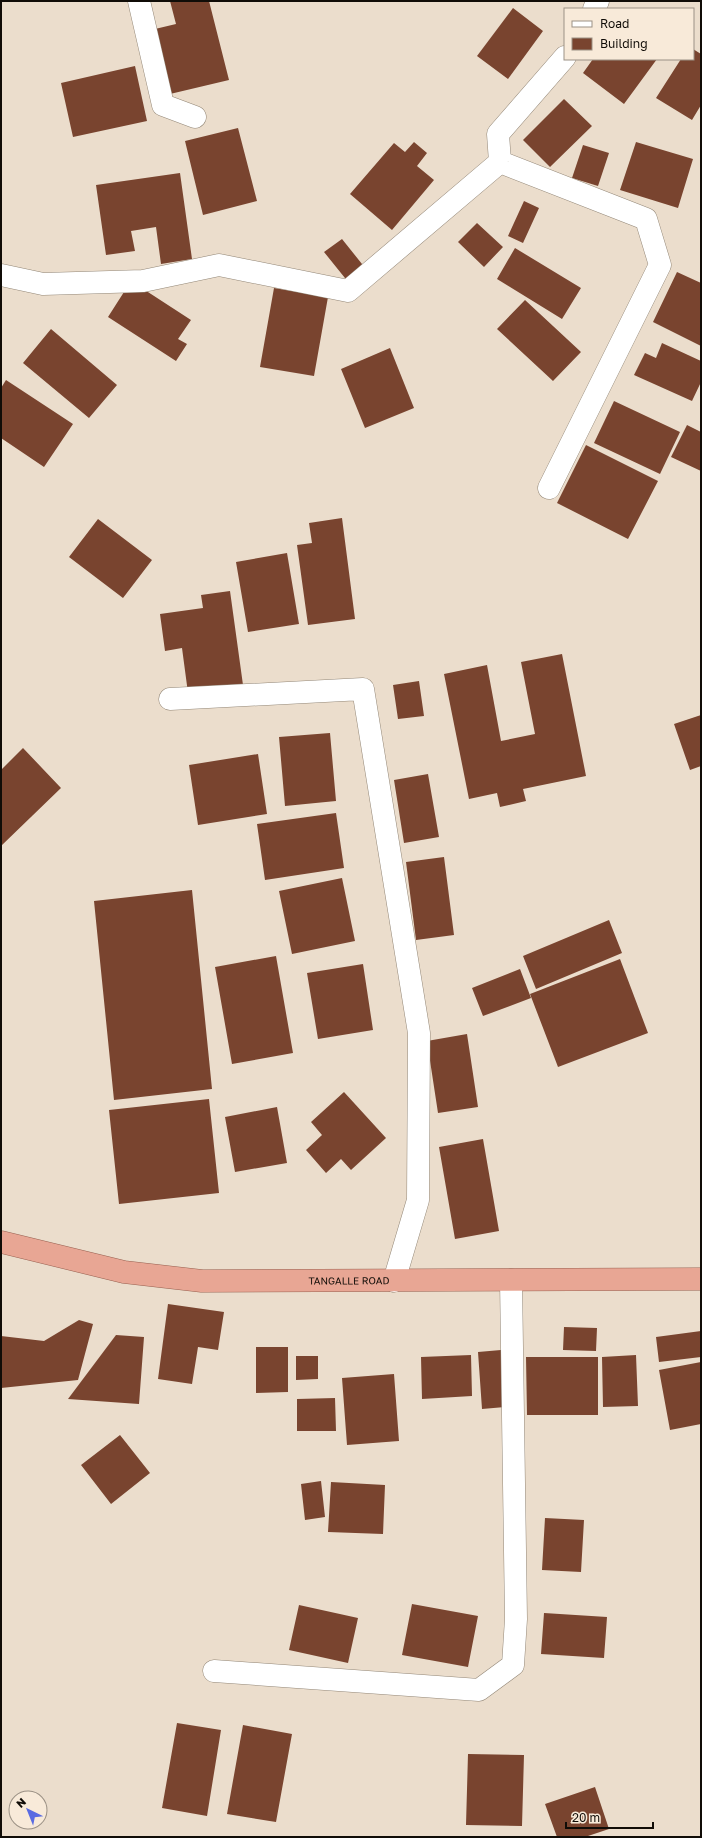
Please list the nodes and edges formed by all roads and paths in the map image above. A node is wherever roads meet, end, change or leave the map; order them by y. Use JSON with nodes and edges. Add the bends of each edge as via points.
{"nodes":[{"id":1,"x":138,"y":1,"type":"edge"},
{"id":2,"x":564,"y":58,"type":"edge"},
{"id":3,"x":195,"y":117,"type":"dead end"},
{"id":4,"x":500,"y":162,"type":"junction"},
{"id":5,"x":1,"y":275,"type":"edge"},
{"id":6,"x":549,"y":488,"type":"dead end"},
{"id":7,"x":170,"y":699,"type":"dead end"},
{"id":8,"x":1,"y":1242,"type":"edge"},
{"id":9,"x":701,"y":1279,"type":"edge"},
{"id":10,"x":511,"y":1280,"type":"junction"},
{"id":11,"x":394,"y":1281,"type":"junction"},
{"id":12,"x":214,"y":1671,"type":"dead end"}],
"edges":[{"from":1,"to":3,"type":"street","via":[[163,105]]},
{"from":2,"to":4,"type":"street","via":[[498,134]]},
{"from":4,"to":5,"type":"street","via":[[348,291],[219,264],[143,281],[43,284]]},
{"from":4,"to":6,"type":"street","via":[[646,219],[660,265]]},
{"from":7,"to":11,"type":"street","via":[[363,689],[419,1032],[418,1200]]},
{"from":8,"to":11,"type":"highway","name":"TANGALLE ROAD","via":[[124,1272],[202,1281]]},
{"from":9,"to":10,"type":"highway","name":"TANGALLE ROAD"},
{"from":10,"to":11,"type":"highway","name":"TANGALLE ROAD"},
{"from":10,"to":12,"type":"street","via":[[516,1619],[513,1665],[479,1690]]}]}
